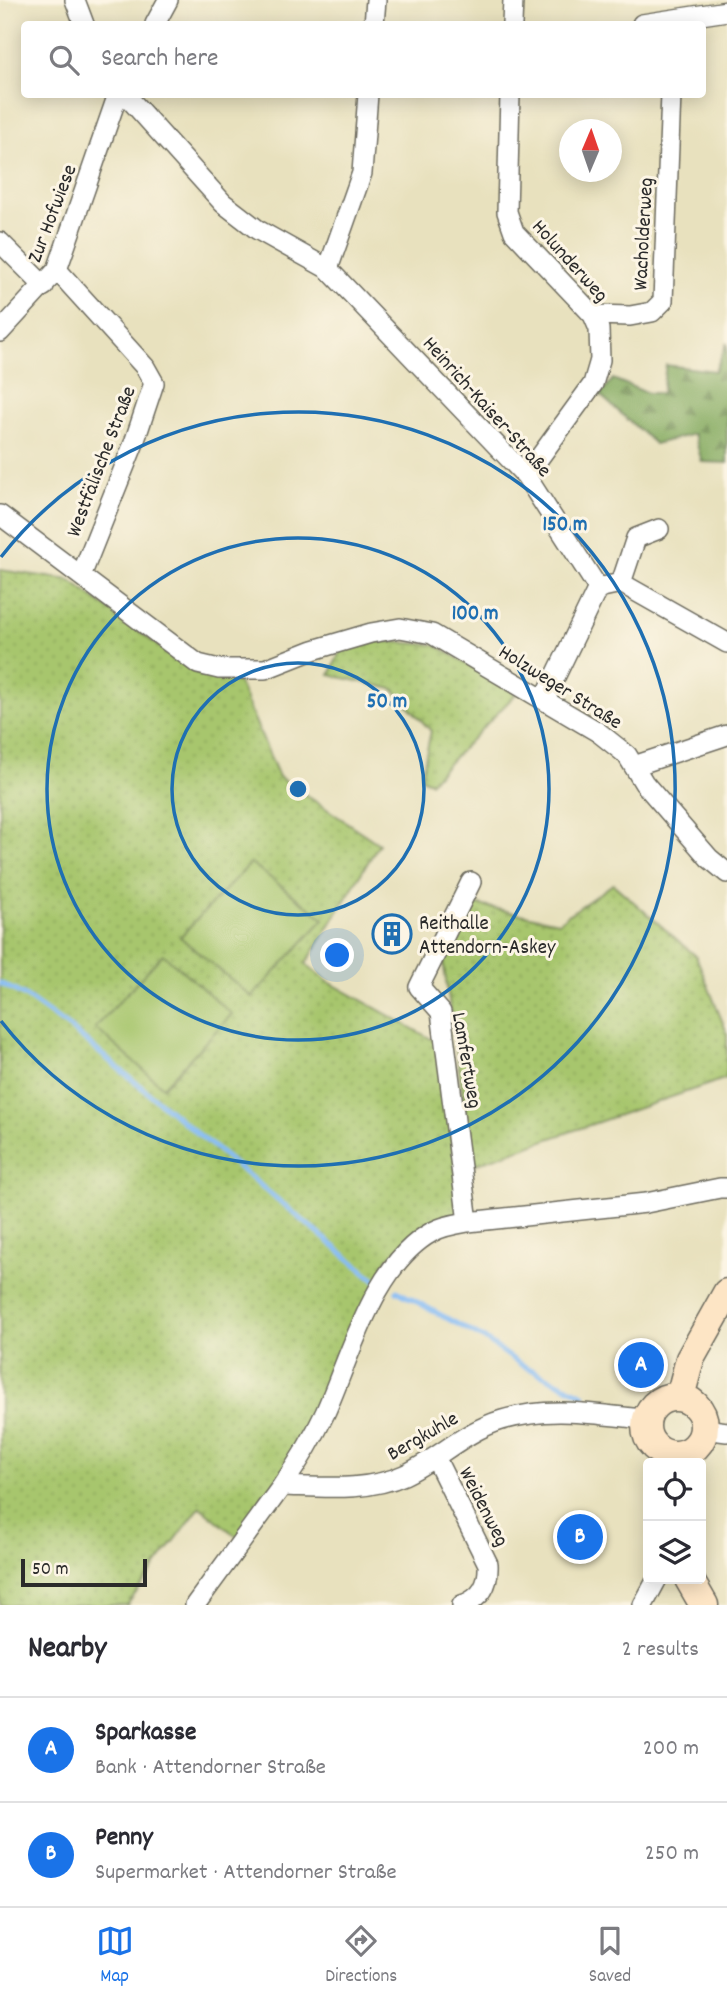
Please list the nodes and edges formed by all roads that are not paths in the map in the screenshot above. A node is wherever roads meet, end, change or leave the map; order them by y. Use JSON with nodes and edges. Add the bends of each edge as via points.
{"nodes":[{"id":1,"x":75,"y":0,"type":"edge"},
{"id":2,"x":168,"y":0,"type":"edge"},
{"id":3,"x":376,"y":0,"type":"edge"},
{"id":4,"x":513,"y":0,"type":"edge"},
{"id":5,"x":727,"y":10,"type":"edge"},
{"id":6,"x":83,"y":21,"type":"edge"},
{"id":7,"x":157,"y":21,"type":"edge"},
{"id":8,"x":374,"y":21,"type":"edge"},
{"id":9,"x":512,"y":21,"type":"edge"},
{"id":10,"x":676,"y":21,"type":"edge"},
{"id":11,"x":117,"y":98,"type":"edge"},
{"id":12,"x":129,"y":98,"type":"edge"},
{"id":13,"x":368,"y":98,"type":"edge"},
{"id":14,"x":510,"y":98,"type":"edge"},
{"id":15,"x":671,"y":98,"type":"edge"},
{"id":16,"x":0,"y":242,"type":"edge"},
{"id":17,"x":328,"y":269,"type":"junction"},
{"id":18,"x":57,"y":270,"type":"junction"},
{"id":19,"x":44,"y":286,"type":"junction"},
{"id":20,"x":593,"y":315,"type":"junction"},
{"id":21,"x":0,"y":332,"type":"edge"},
{"id":22,"x":526,"y":476,"type":"junction"},
{"id":23,"x":0,"y":515,"type":"edge"},
{"id":24,"x":659,"y":529,"type":"dead end"},
{"id":25,"x":81,"y":576,"type":"junction"},
{"id":26,"x":621,"y":583,"type":"junction"},
{"id":27,"x":597,"y":588,"type":"junction"},
{"id":28,"x":727,"y":643,"type":"edge"},
{"id":29,"x":544,"y":700,"type":"junction"},
{"id":30,"x":727,"y":736,"type":"edge"},
{"id":31,"x":634,"y":766,"type":"junction"},
{"id":32,"x":727,"y":873,"type":"edge"},
{"id":33,"x":471,"y":882,"type":"dead end"},
{"id":34,"x":727,"y":1188,"type":"edge"},
{"id":35,"x":468,"y":1222,"type":"junction"},
{"id":36,"x":727,"y":1293,"type":"edge"},
{"id":37,"x":680,"y":1397,"type":"junction"},
{"id":38,"x":646,"y":1419,"type":"junction"},
{"id":39,"x":715,"y":1431,"type":"edge"},
{"id":40,"x":435,"y":1457,"type":"junction"},
{"id":41,"x":670,"y":1458,"type":"edge"},
{"id":42,"x":673,"y":1458,"type":"edge"},
{"id":43,"x":282,"y":1486,"type":"junction"},
{"id":44,"x":654,"y":1584,"type":"edge"},
{"id":45,"x":692,"y":1584,"type":"edge"},
{"id":46,"x":195,"y":1605,"type":"edge"},
{"id":47,"x":462,"y":1605,"type":"edge"},
{"id":48,"x":643,"y":1605,"type":"edge"},
{"id":49,"x":704,"y":1605,"type":"edge"}],
"edges":[{"from":1,"to":6,"type":"street"},
{"from":2,"to":7,"type":"street"},
{"from":3,"to":8,"type":"street"},
{"from":4,"to":9,"type":"street"},
{"from":5,"to":10,"type":"street"},
{"from":11,"to":18,"type":"street","name":"Zur Hofwiese"},
{"from":12,"to":17,"type":"street","name":"Heinrich-Kaiser-Straße","via":[[223,203],[258,230]]},
{"from":13,"to":17,"type":"street","via":[[362,173]]},
{"from":14,"to":20,"type":"street","name":"Holunderweg","via":[[507,212],[513,232]]},
{"from":15,"to":20,"type":"street","name":"Wacholderweg","via":[[663,301],[652,312],[630,317]]},
{"from":16,"to":19,"type":"street"},
{"from":17,"to":22,"type":"street","name":"Heinrich-Kaiser-Straße"},
{"from":18,"to":19,"type":"street","name":"Zur Hofwiese"},
{"from":18,"to":25,"type":"street","name":"Westfälische Straße","via":[[145,367],[154,383]]},
{"from":19,"to":21,"type":"street","name":"Zur Hofwiese"},
{"from":20,"to":22,"type":"street","name":"Holunderweg","via":[[599,329],[600,360],[593,384]]},
{"from":22,"to":27,"type":"street","name":"Heinrich-Kaiser-Straße"},
{"from":23,"to":25,"type":"street","name":"Holzweger Straße"},
{"from":24,"to":26,"type":"street","via":[[636,538]]},
{"from":25,"to":29,"type":"street","name":"Holzweger Straße","via":[[198,664],[265,669],[313,650],[400,628],[432,634]]},
{"from":26,"to":27,"type":"street"},
{"from":26,"to":28,"type":"street"},
{"from":27,"to":29,"type":"street"},
{"from":29,"to":31,"type":"street","name":"Holzweger Straße","via":[[598,732]]},
{"from":30,"to":31,"type":"street"},
{"from":31,"to":32,"type":"street","name":"Holzweger Straße","via":[[709,858]]},
{"from":33,"to":35,"type":"street","name":"Lamfertweg","via":[[419,987],[441,1012]]},
{"from":34,"to":35,"type":"street","via":[[646,1203]]},
{"from":35,"to":43,"type":"street","via":[[433,1231],[388,1273],[306,1452]]},
{"from":36,"to":37,"type":"street","via":[[690,1359]]},
{"from":37,"to":38,"type":"street","via":[[659,1401]]},
{"from":37,"to":39,"type":"street","via":[[693,1403]]},
{"from":38,"to":40,"type":"street","name":"Bergkuhle","via":[[538,1412],[477,1429]]},
{"from":38,"to":41,"type":"street","via":[[648,1436]]},
{"from":39,"to":42,"type":"street"},
{"from":40,"to":43,"type":"street","name":"Bergkuhle","via":[[390,1481],[369,1486]]},
{"from":40,"to":47,"type":"street","name":"Weidenweg","via":[[488,1564],[484,1590]]},
{"from":43,"to":46,"type":"street"},
{"from":44,"to":48,"type":"street"},
{"from":45,"to":49,"type":"street"}]}
